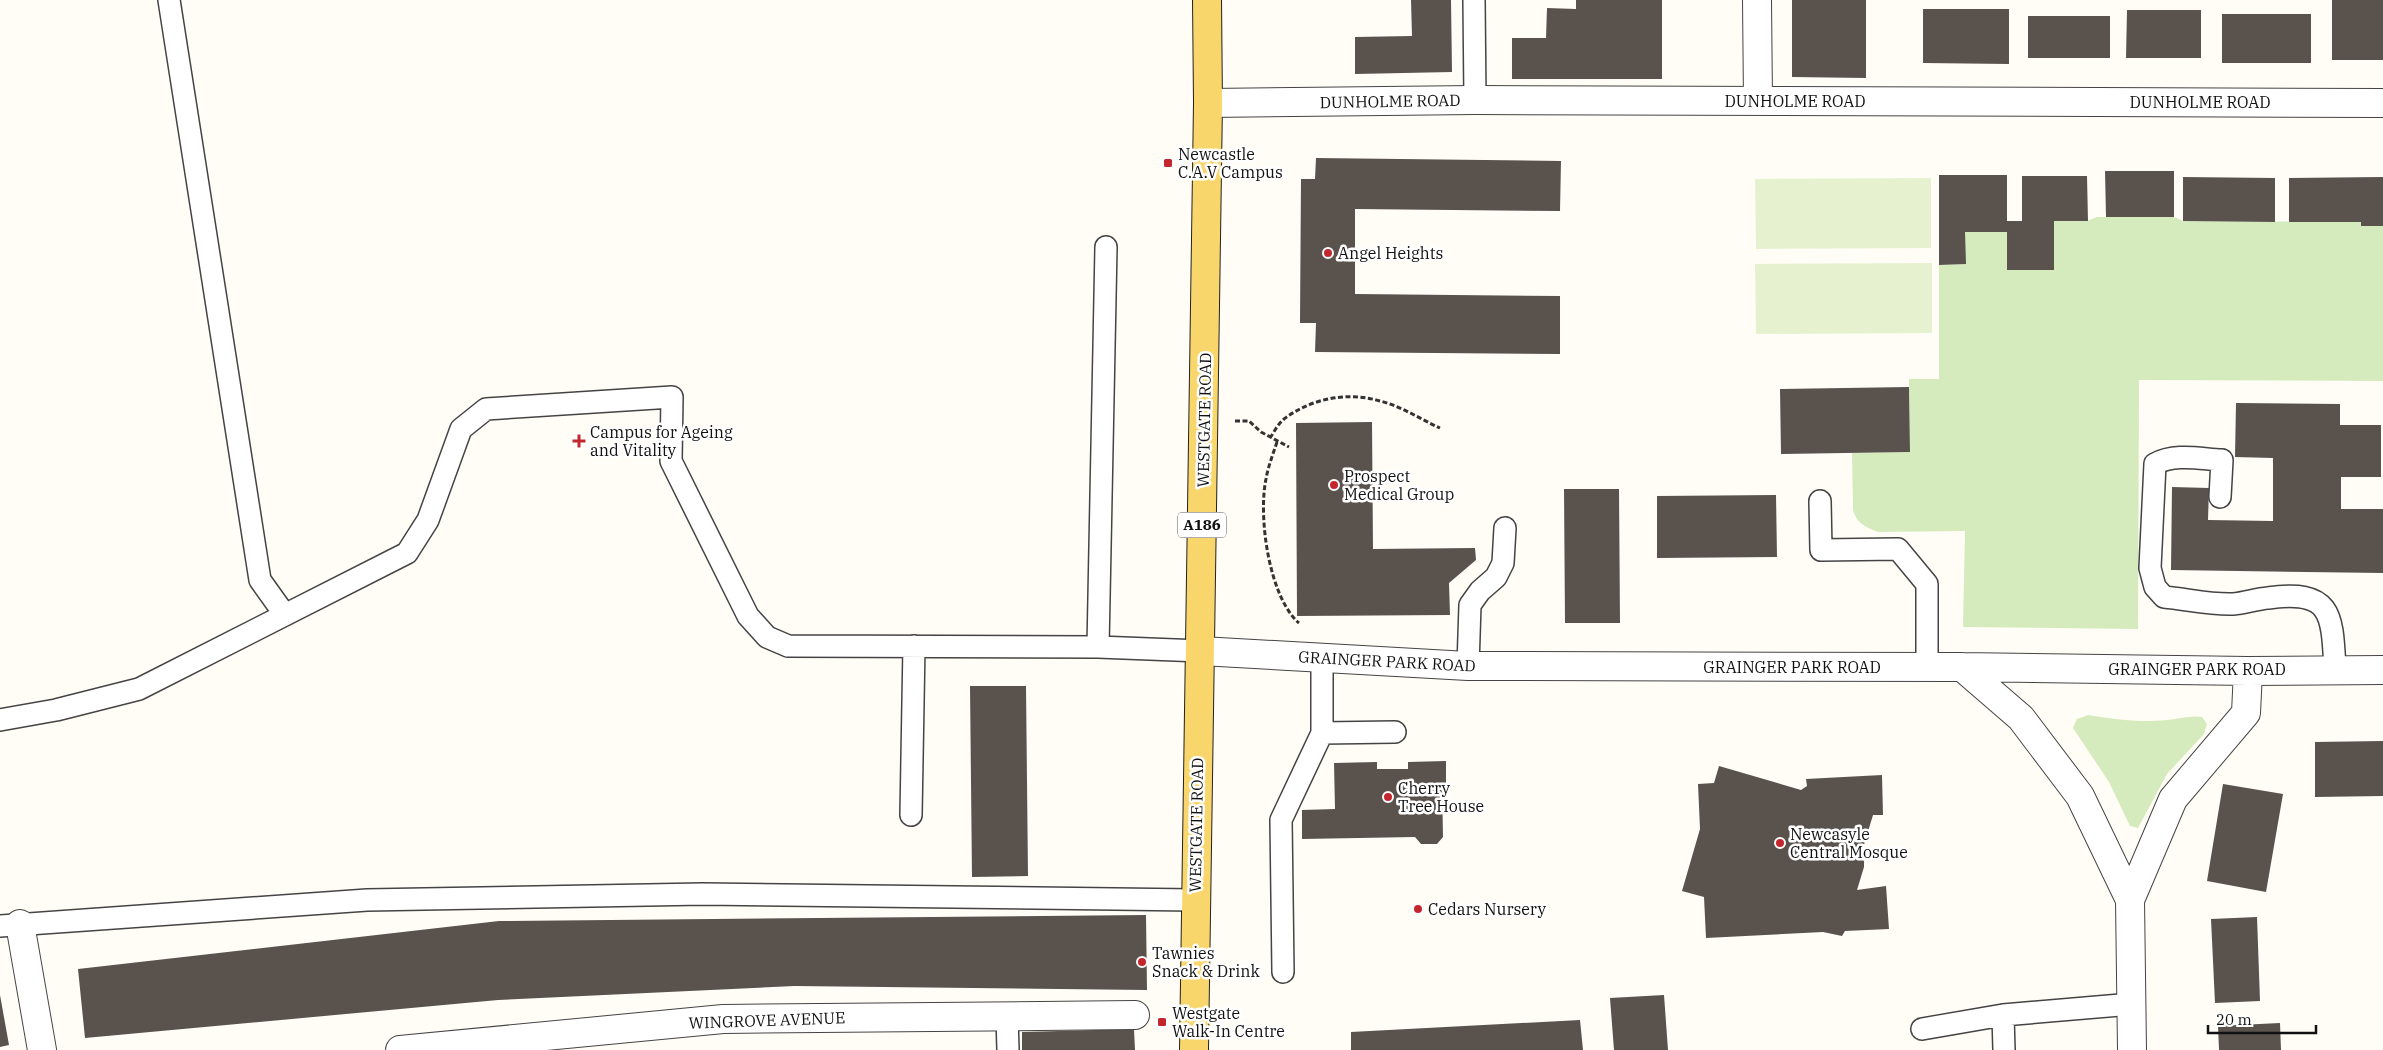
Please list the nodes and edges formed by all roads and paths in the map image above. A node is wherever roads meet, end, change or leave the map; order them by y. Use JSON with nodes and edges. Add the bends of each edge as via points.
{"nodes":[{"id":1,"x":169,"y":0,"type":"edge"},
{"id":2,"x":1207,"y":0,"type":"edge"},
{"id":3,"x":1474,"y":0,"type":"edge"},
{"id":4,"x":1757,"y":0,"type":"edge"},
{"id":5,"x":1475,"y":100,"type":"junction"},
{"id":6,"x":1758,"y":101,"type":"junction"},
{"id":7,"x":1208,"y":103,"type":"junction"},
{"id":8,"x":2383,"y":103,"type":"edge"},
{"id":9,"x":1106,"y":247,"type":"dead end"},
{"id":10,"x":1249,"y":420,"type":"dead end"},
{"id":11,"x":1440,"y":428,"type":"dead end"},
{"id":12,"x":1270,"y":438,"type":"junction"},
{"id":13,"x":1277,"y":442,"type":"junction"},
{"id":14,"x":1289,"y":447,"type":"dead end"},
{"id":15,"x":2220,"y":497,"type":"dead end"},
{"id":16,"x":1820,"y":501,"type":"dead end"},
{"id":17,"x":1505,"y":528,"type":"dead end"},
{"id":18,"x":281,"y":617,"type":"junction"},
{"id":19,"x":1306,"y":629,"type":"dead end"},
{"id":20,"x":914,"y":646,"type":"junction"},
{"id":21,"x":1098,"y":647,"type":"junction"},
{"id":22,"x":1200,"y":651,"type":"junction"},
{"id":23,"x":1322,"y":658,"type":"junction"},
{"id":24,"x":1468,"y":666,"type":"junction"},
{"id":25,"x":1927,"y":667,"type":"junction"},
{"id":26,"x":1962,"y":667,"type":"junction"},
{"id":27,"x":2335,"y":669,"type":"junction"},
{"id":28,"x":2383,"y":670,"type":"edge"},
{"id":29,"x":2248,"y":671,"type":"junction"},
{"id":30,"x":0,"y":720,"type":"edge"},
{"id":31,"x":1395,"y":732,"type":"dead end"},
{"id":32,"x":1322,"y":734,"type":"junction"},
{"id":33,"x":911,"y":815,"type":"dead end"},
{"id":34,"x":1194,"y":900,"type":"junction"},
{"id":35,"x":2130,"y":900,"type":"junction"},
{"id":36,"x":10,"y":925,"type":"edge"},
{"id":37,"x":1283,"y":972,"type":"dead end"},
{"id":38,"x":2132,"y":1004,"type":"junction"},
{"id":39,"x":1135,"y":1015,"type":"dead end"},
{"id":40,"x":2003,"y":1015,"type":"junction"},
{"id":41,"x":1007,"y":1016,"type":"junction"},
{"id":42,"x":1922,"y":1030,"type":"dead end"},
{"id":43,"x":42,"y":1050,"type":"edge"},
{"id":44,"x":400,"y":1050,"type":"edge"},
{"id":45,"x":1008,"y":1050,"type":"edge"},
{"id":46,"x":1194,"y":1050,"type":"edge"},
{"id":47,"x":2004,"y":1050,"type":"edge"},
{"id":48,"x":2132,"y":1050,"type":"edge"}],
"edges":[{"from":1,"to":18,"type":"lane","via":[[260,580]]},
{"from":2,"to":7,"type":"main road","name":"WESTGATE ROAD","number":"A186"},
{"from":3,"to":5,"type":"lane"},
{"from":4,"to":6,"type":"street"},
{"from":5,"to":6,"type":"street","name":"DUNHOLME ROAD"},
{"from":5,"to":7,"type":"street","name":"DUNHOLME ROAD"},
{"from":6,"to":8,"type":"street","name":"DUNHOLME ROAD"},
{"from":7,"to":22,"type":"main road","name":"WESTGATE ROAD","number":"A186"},
{"from":9,"to":21,"type":"lane"},
{"from":10,"to":12,"type":"path"},
{"from":11,"to":12,"type":"path","via":[[1404,409],[1379,400],[1352,396],[1324,399],[1305,407],[1282,420]]},
{"from":12,"to":13,"type":"path"},
{"from":13,"to":14,"type":"path"},
{"from":13,"to":19,"type":"path","via":[[1265,480],[1264,522],[1280,598]]},
{"from":15,"to":27,"type":"lane","via":[[2222,460],[2173,458],[2155,464],[2150,568],[2155,587],[2164,597],[2234,604],[2291,595],[2311,599],[2324,607],[2332,625]]},
{"from":16,"to":25,"type":"lane","via":[[1821,550],[1898,550],[1927,584]]},
{"from":17,"to":24,"type":"lane","via":[[1503,563],[1496,578],[1480,591],[1470,605]]},
{"from":18,"to":20,"type":"lane","via":[[407,553],[428,520],[461,429],[486,409],[672,397],[671,461],[748,616],[767,637],[788,646]]},
{"from":18,"to":30,"type":"lane","via":[[139,689]]},
{"from":20,"to":21,"type":"lane"},
{"from":20,"to":33,"type":"lane"},
{"from":21,"to":22,"type":"lane"},
{"from":22,"to":23,"type":"street","name":"GRAINGER PARK ROAD"},
{"from":22,"to":34,"type":"main road","name":"WESTGATE ROAD","number":"A186"},
{"from":23,"to":24,"type":"street","name":"GRAINGER PARK ROAD"},
{"from":23,"to":32,"type":"lane"},
{"from":24,"to":25,"type":"street","name":"GRAINGER PARK ROAD"},
{"from":25,"to":26,"type":"street","name":"GRAINGER PARK ROAD"},
{"from":26,"to":29,"type":"street","name":"GRAINGER PARK ROAD"},
{"from":26,"to":35,"type":"street","via":[[2021,718],[2080,796]]},
{"from":27,"to":28,"type":"street","name":"GRAINGER PARK ROAD"},
{"from":27,"to":29,"type":"street","name":"GRAINGER PARK ROAD"},
{"from":29,"to":35,"type":"street","via":[[2246,714],[2173,799]]},
{"from":31,"to":32,"type":"lane"},
{"from":32,"to":37,"type":"lane","via":[[1281,820]]},
{"from":34,"to":36,"type":"lane","via":[[703,894],[367,900]]},
{"from":34,"to":46,"type":"main road","name":"WESTGATE ROAD","number":"A186"},
{"from":35,"to":38,"type":"street"},
{"from":36,"to":43,"type":"street"},
{"from":38,"to":40,"type":"lane"},
{"from":38,"to":48,"type":"street"},
{"from":39,"to":41,"type":"street","name":"WINGROVE AVENUE"},
{"from":40,"to":42,"type":"lane"},
{"from":40,"to":47,"type":"lane"},
{"from":41,"to":44,"type":"street","name":"WINGROVE AVENUE","via":[[723,1019]]},
{"from":41,"to":45,"type":"lane"}]}
